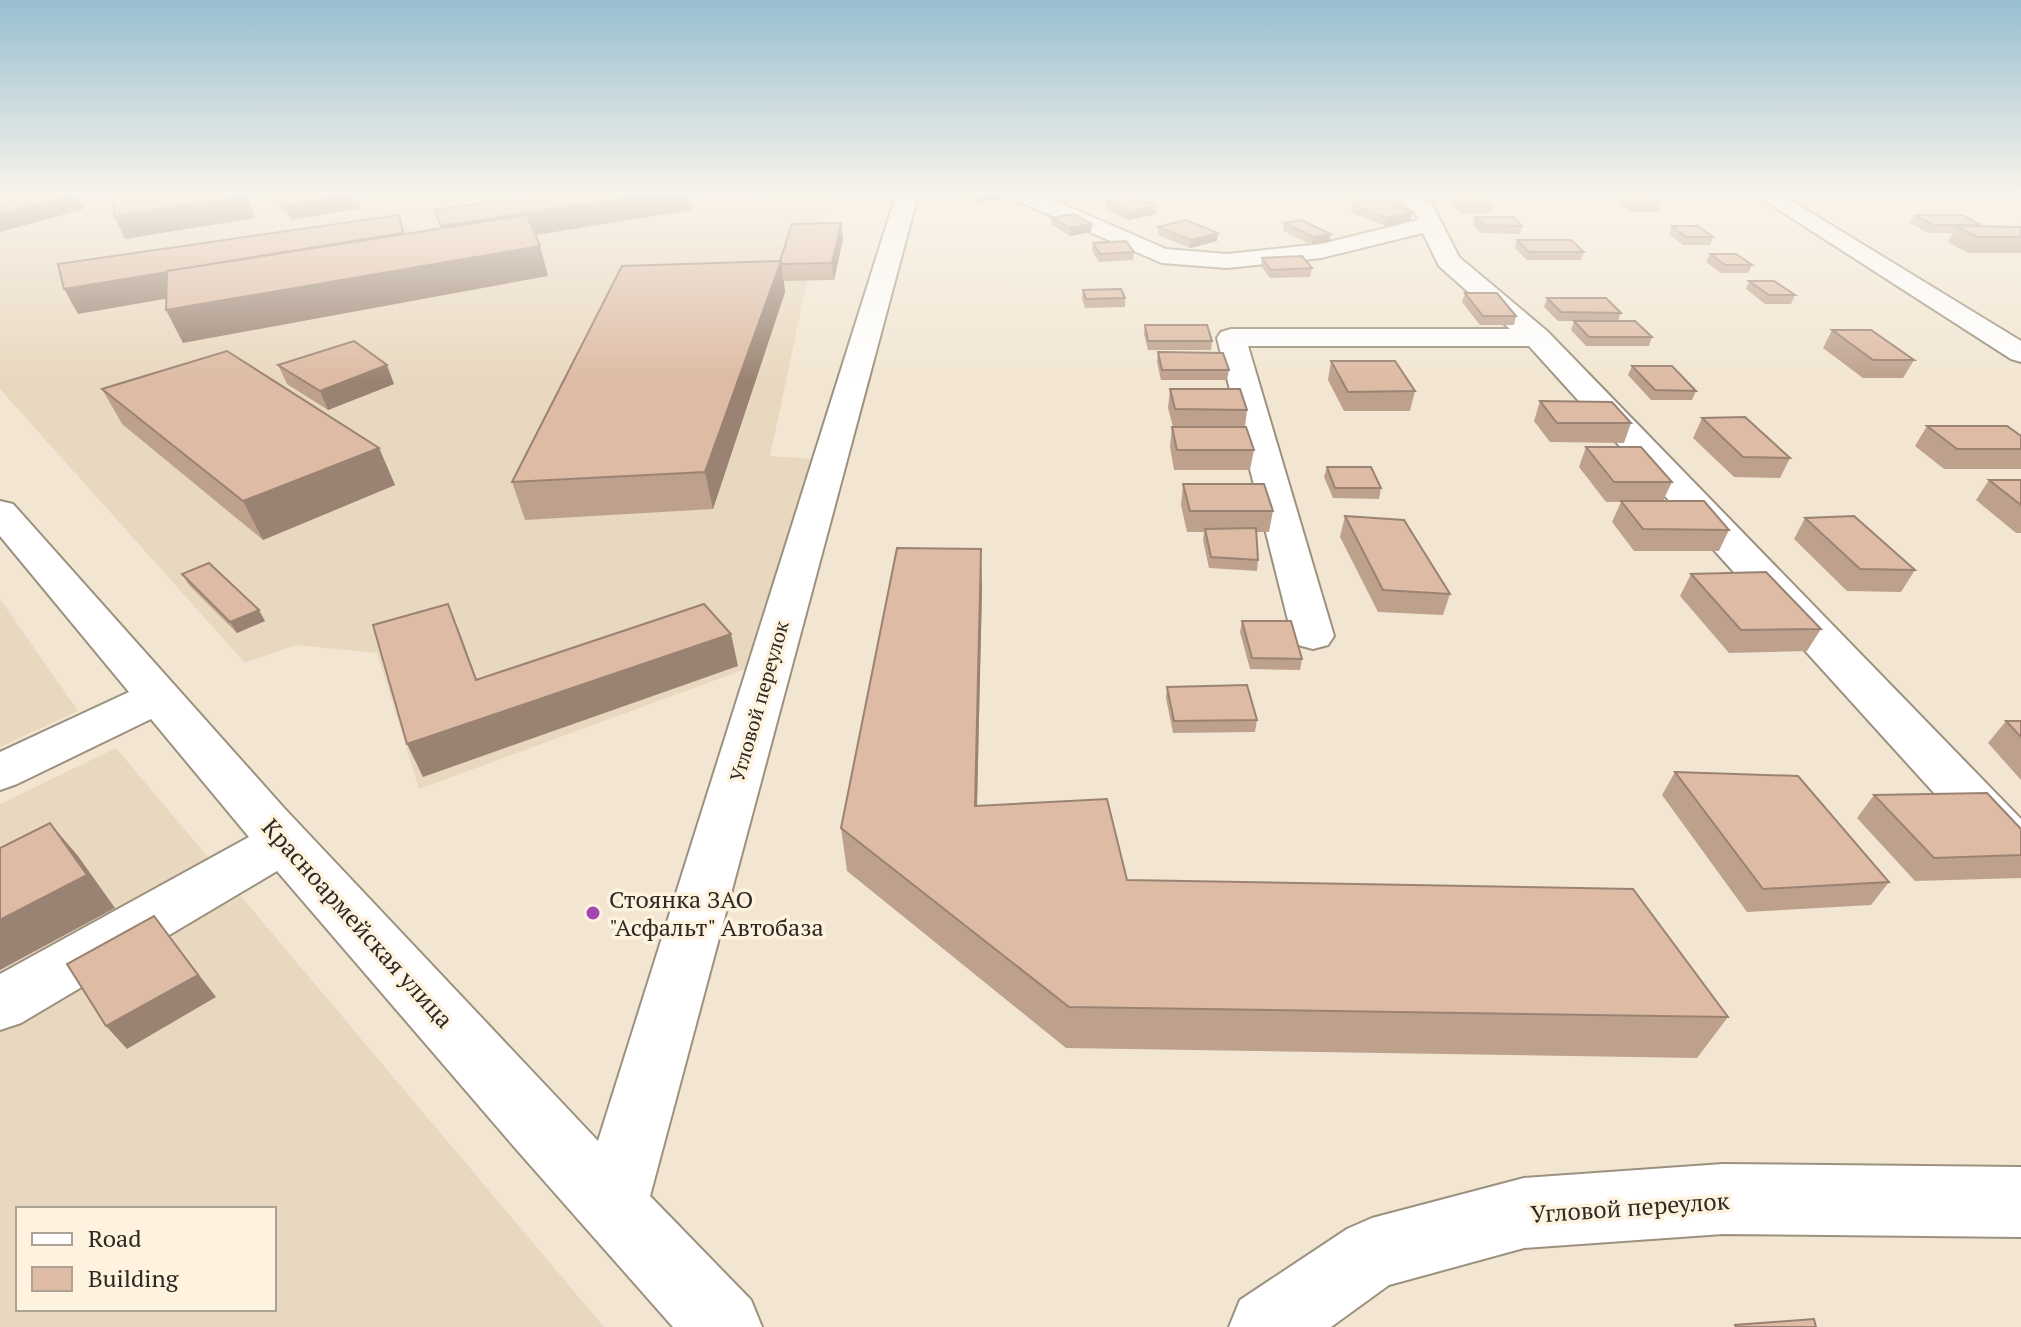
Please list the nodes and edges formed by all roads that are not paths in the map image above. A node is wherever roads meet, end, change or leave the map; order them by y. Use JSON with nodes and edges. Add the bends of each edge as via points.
{"nodes":[{"id":1,"x":889,"y":257,"type":"edge"},
{"id":2,"x":1174,"y":257,"type":"edge"},
{"id":3,"x":1265,"y":257,"type":"edge"},
{"id":4,"x":1446,"y":257,"type":"edge"},
{"id":5,"x":1867,"y":257,"type":"edge"},
{"id":6,"x":1537,"y":337,"type":"junction"},
{"id":7,"x":2021,"y":353,"type":"edge"},
{"id":8,"x":0,"y":512,"type":"edge"},
{"id":9,"x":1313,"y":636,"type":"dead end"},
{"id":10,"x":156,"y":698,"type":"junction"},
{"id":11,"x":0,"y":772,"type":"edge"},
{"id":12,"x":285,"y":841,"type":"junction"},
{"id":13,"x":2021,"y":853,"type":"edge"},
{"id":14,"x":0,"y":1004,"type":"edge"},
{"id":15,"x":2021,"y":1202,"type":"edge"},
{"id":16,"x":612,"y":1207,"type":"junction"},
{"id":17,"x":724,"y":1327,"type":"edge"},
{"id":18,"x":1267,"y":1327,"type":"edge"}],
"edges":[{"from":1,"to":16,"type":"street","name":"Угловой переулок"},
{"from":2,"to":3,"type":"street","via":[[1227,261]]},
{"from":4,"to":6,"type":"street"},
{"from":5,"to":7,"type":"street"},
{"from":6,"to":9,"type":"street","via":[[1231,338]]},
{"from":6,"to":13,"type":"street"},
{"from":8,"to":10,"type":"street","name":"Красноармейская улица"},
{"from":10,"to":11,"type":"street"},
{"from":10,"to":12,"type":"street","name":"Красноармейская улица"},
{"from":12,"to":14,"type":"street"},
{"from":12,"to":16,"type":"street","name":"Красноармейская улица"},
{"from":15,"to":18,"type":"street","name":"Угловой переулок","via":[[1723,1199],[1524,1213],[1372,1254]]},
{"from":16,"to":17,"type":"street","name":"Красноармейская улица"}]}
